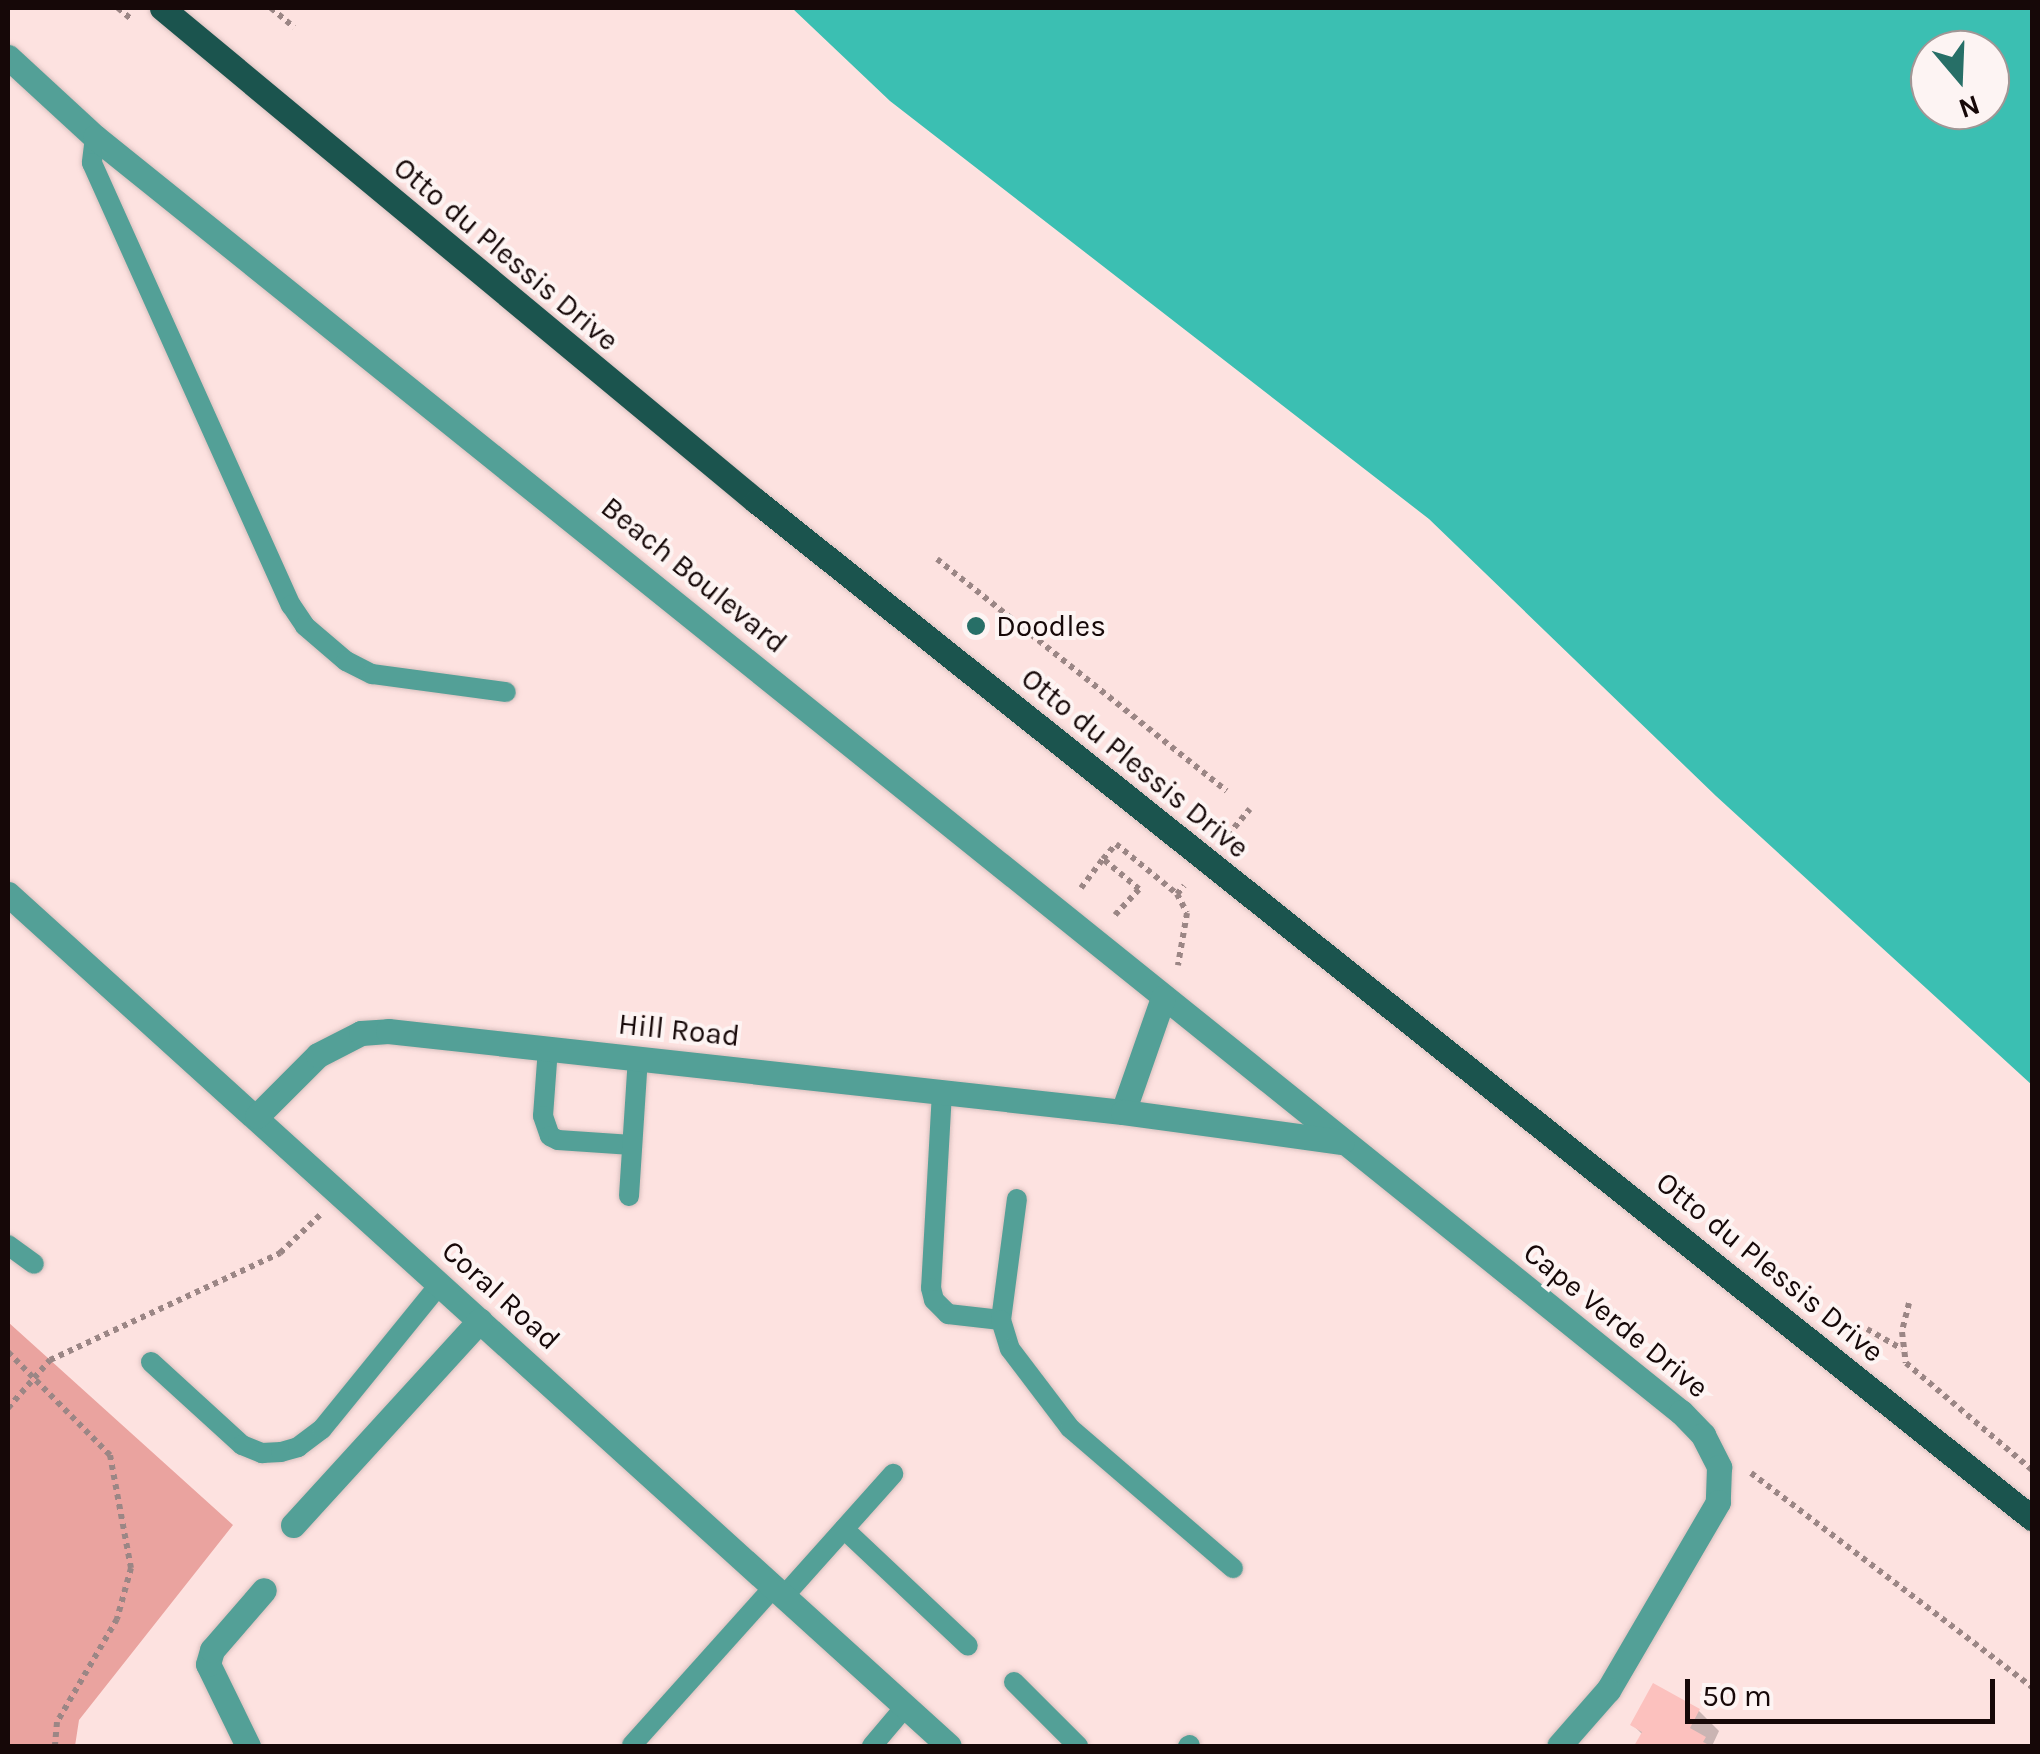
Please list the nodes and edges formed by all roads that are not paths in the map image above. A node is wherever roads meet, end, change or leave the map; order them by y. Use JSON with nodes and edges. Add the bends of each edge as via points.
{"nodes":[{"id":1,"x":162,"y":8,"type":"edge"},
{"id":2,"x":8,"y":57,"type":"edge"},
{"id":3,"x":96,"y":137,"type":"junction"},
{"id":4,"x":506,"y":692,"type":"dead end"},
{"id":5,"x":8,"y":894,"type":"edge"},
{"id":6,"x":1163,"y":998,"type":"junction"},
{"id":7,"x":548,"y":1048,"type":"junction"},
{"id":8,"x":638,"y":1058,"type":"junction"},
{"id":9,"x":942,"y":1092,"type":"junction"},
{"id":10,"x":1123,"y":1112,"type":"junction"},
{"id":11,"x":257,"y":1116,"type":"junction"},
{"id":12,"x":1342,"y":1142,"type":"junction"},
{"id":13,"x":632,"y":1146,"type":"junction"},
{"id":14,"x":629,"y":1196,"type":"dead end"},
{"id":15,"x":1017,"y":1199,"type":"dead end"},
{"id":16,"x":8,"y":1245,"type":"edge"},
{"id":17,"x":34,"y":1264,"type":"dead end"},
{"id":18,"x":440,"y":1284,"type":"junction"},
{"id":19,"x":480,"y":1320,"type":"junction"},
{"id":20,"x":1001,"y":1320,"type":"junction"},
{"id":21,"x":151,"y":1362,"type":"dead end"},
{"id":22,"x":893,"y":1474,"type":"dead end"},
{"id":23,"x":2032,"y":1518,"type":"edge"},
{"id":24,"x":293,"y":1526,"type":"dead end"},
{"id":25,"x":844,"y":1528,"type":"junction"},
{"id":26,"x":1232,"y":1568,"type":"dead end"},
{"id":27,"x":264,"y":1590,"type":"dead end"},
{"id":28,"x":779,"y":1591,"type":"junction"},
{"id":29,"x":968,"y":1646,"type":"dead end"},
{"id":30,"x":1014,"y":1682,"type":"dead end"},
{"id":31,"x":905,"y":1707,"type":"junction"},
{"id":32,"x":632,"y":1745,"type":"edge"},
{"id":33,"x":248,"y":1746,"type":"edge"},
{"id":34,"x":872,"y":1746,"type":"edge"},
{"id":35,"x":949,"y":1746,"type":"edge"},
{"id":36,"x":1078,"y":1746,"type":"edge"},
{"id":37,"x":1559,"y":1746,"type":"edge"}],
"edges":[{"from":1,"to":23,"type":"main road","name":"Otto du Plessis Drive","via":[[756,501]]},
{"from":2,"to":3,"type":"street","name":"Beach Boulevard"},
{"from":3,"to":4,"type":"lane","via":[[92,164],[305,626],[346,662],[372,674]]},
{"from":3,"to":6,"type":"street","name":"Beach Boulevard"},
{"from":5,"to":11,"type":"street","name":"Coral Road"},
{"from":6,"to":10,"type":"street"},
{"from":6,"to":12,"type":"street","name":"Beach Boulevard"},
{"from":7,"to":8,"type":"street","name":"Hill Road"},
{"from":7,"to":11,"type":"street","name":"Hill Road","via":[[361,1033],[318,1055]]},
{"from":7,"to":13,"type":"lane","via":[[543,1116],[550,1136]]},
{"from":8,"to":9,"type":"street","name":"Hill Road"},
{"from":8,"to":13,"type":"lane"},
{"from":9,"to":10,"type":"street","name":"Hill Road"},
{"from":9,"to":20,"type":"lane","via":[[934,1300],[958,1318]]},
{"from":10,"to":12,"type":"street","name":"Hill Road"},
{"from":11,"to":18,"type":"street","name":"Coral Road"},
{"from":12,"to":37,"type":"street","name":"Cape Verde Drive","via":[[1681,1412],[1703,1435],[1719,1467],[1718,1502],[1709,1520],[1608,1690]]},
{"from":13,"to":14,"type":"lane"},
{"from":15,"to":20,"type":"lane"},
{"from":16,"to":17,"type":"lane"},
{"from":18,"to":19,"type":"street","name":"Coral Road"},
{"from":18,"to":21,"type":"lane","via":[[322,1429],[280,1452],[242,1445]]},
{"from":19,"to":24,"type":"street"},
{"from":19,"to":28,"type":"street","name":"Coral Road"},
{"from":20,"to":26,"type":"lane","via":[[1010,1349],[1070,1428]]},
{"from":22,"to":25,"type":"lane"},
{"from":25,"to":28,"type":"lane"},
{"from":25,"to":29,"type":"lane"},
{"from":27,"to":33,"type":"street","via":[[212,1650],[208,1664]]},
{"from":28,"to":31,"type":"street","name":"Coral Road"},
{"from":28,"to":32,"type":"lane"},
{"from":30,"to":36,"type":"lane"},
{"from":31,"to":34,"type":"lane"},
{"from":31,"to":35,"type":"street","name":"Coral Road"}]}
